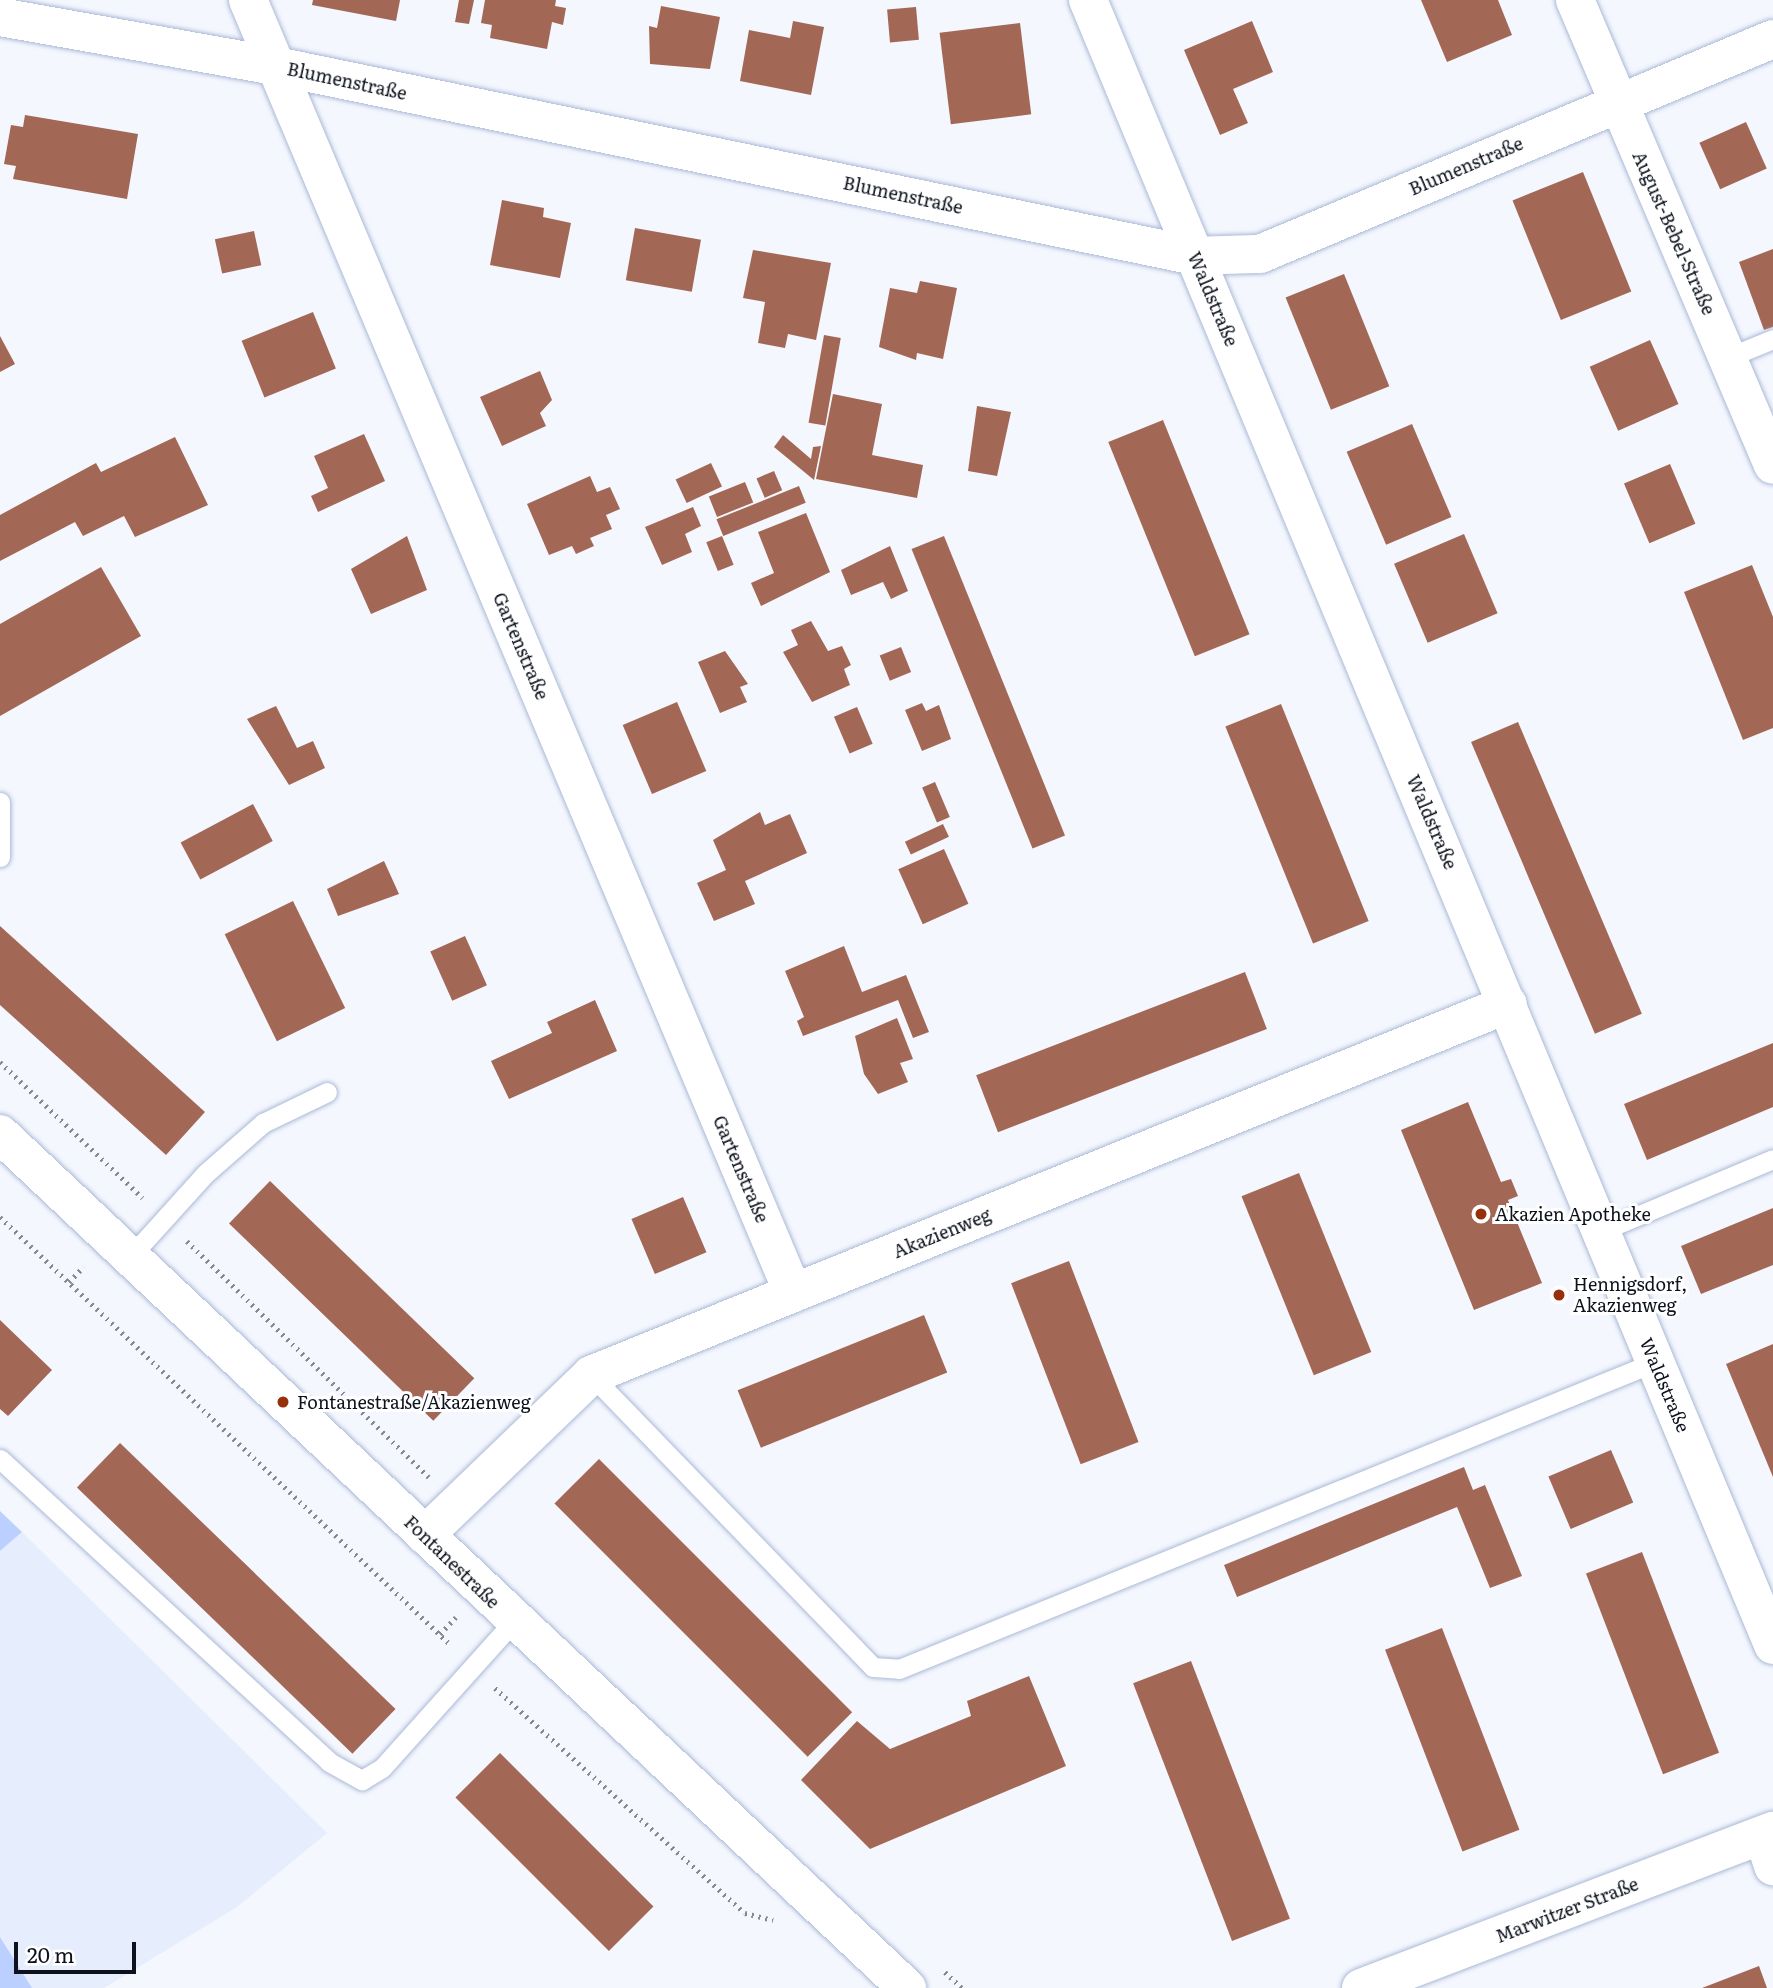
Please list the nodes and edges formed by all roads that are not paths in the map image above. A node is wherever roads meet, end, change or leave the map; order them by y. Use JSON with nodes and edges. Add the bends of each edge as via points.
{"nodes":[{"id":1,"x":247,"y":0,"type":"edge"},
{"id":2,"x":1088,"y":0,"type":"edge"},
{"id":3,"x":1575,"y":0,"type":"edge"},
{"id":4,"x":0,"y":17,"type":"edge"},
{"id":5,"x":1773,"y":38,"type":"edge"},
{"id":6,"x":276,"y":66,"type":"junction"},
{"id":7,"x":1615,"y":102,"type":"junction"},
{"id":8,"x":1195,"y":256,"type":"junction"},
{"id":9,"x":1773,"y":340,"type":"edge"},
{"id":10,"x":1729,"y":357,"type":"junction"},
{"id":11,"x":1771,"y":455,"type":"edge"},
{"id":12,"x":0,"y":802,"type":"edge"},
{"id":13,"x":0,"y":857,"type":"edge"},
{"id":14,"x":1508,"y":1004,"type":"junction"},
{"id":15,"x":327,"y":1093,"type":"dead end"},
{"id":16,"x":0,"y":1133,"type":"edge"},
{"id":17,"x":1773,"y":1159,"type":"edge"},
{"id":18,"x":1601,"y":1231,"type":"junction"},
{"id":19,"x":130,"y":1257,"type":"junction"},
{"id":20,"x":793,"y":1293,"type":"junction"},
{"id":21,"x":1655,"y":1362,"type":"junction"},
{"id":22,"x":591,"y":1375,"type":"junction"},
{"id":23,"x":0,"y":1459,"type":"edge"},
{"id":24,"x":425,"y":1535,"type":"junction"},
{"id":25,"x":514,"y":1620,"type":"junction"},
{"id":26,"x":1773,"y":1645,"type":"edge"},
{"id":27,"x":1770,"y":1844,"type":"edge"},
{"id":28,"x":907,"y":1988,"type":"edge"},
{"id":29,"x":1361,"y":1988,"type":"edge"}],
"edges":[{"from":1,"to":6,"type":"street","name":"Gartenstraße"},
{"from":2,"to":8,"type":"street","name":"Waldstraße"},
{"from":3,"to":7,"type":"street","name":"August-Bebel-Straße"},
{"from":4,"to":6,"type":"street","name":"Blumenstraße"},
{"from":5,"to":7,"type":"street","name":"Blumenstraße"},
{"from":6,"to":8,"type":"street","name":"Blumenstraße"},
{"from":6,"to":20,"type":"street","name":"Gartenstraße"},
{"from":7,"to":8,"type":"street","name":"Blumenstraße","via":[[1260,254]]},
{"from":7,"to":10,"type":"street","name":"August-Bebel-Straße"},
{"from":8,"to":14,"type":"street","name":"Waldstraße"},
{"from":9,"to":10,"type":"lane"},
{"from":10,"to":11,"type":"street","name":"August-Bebel-Straße"},
{"from":12,"to":13,"type":"lane"},
{"from":14,"to":18,"type":"street","name":"Waldstraße"},
{"from":14,"to":20,"type":"street","name":"Akazienweg"},
{"from":15,"to":19,"type":"lane","via":[[263,1123],[206,1173]]},
{"from":16,"to":19,"type":"street","name":"Fontanestraße"},
{"from":17,"to":18,"type":"lane"},
{"from":18,"to":21,"type":"street","name":"Waldstraße"},
{"from":19,"to":24,"type":"street","name":"Fontanestraße"},
{"from":20,"to":22,"type":"street","name":"Akazienweg"},
{"from":21,"to":22,"type":"lane","via":[[899,1669],[873,1667]]},
{"from":21,"to":26,"type":"street","name":"Waldstraße"},
{"from":22,"to":24,"type":"street","name":"Akazienweg"},
{"from":23,"to":25,"type":"lane","via":[[329,1762],[362,1780],[382,1768],[475,1669]]},
{"from":24,"to":25,"type":"street","name":"Fontanestraße"},
{"from":25,"to":28,"type":"street","name":"Fontanestraße"},
{"from":27,"to":29,"type":"street","name":"Marwitzer Straße"}]}
